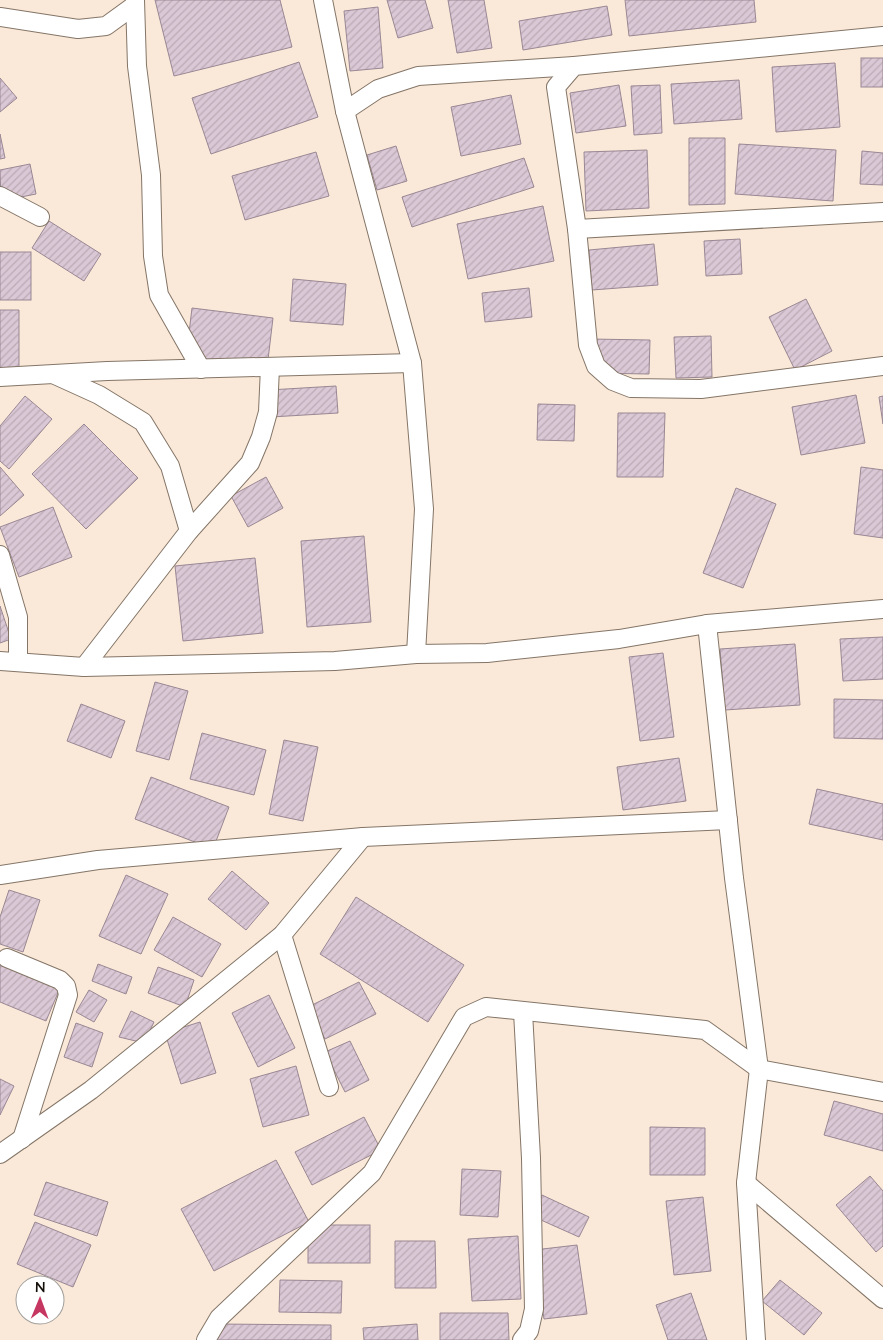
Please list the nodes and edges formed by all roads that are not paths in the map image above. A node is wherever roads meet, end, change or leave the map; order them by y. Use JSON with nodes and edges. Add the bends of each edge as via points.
{"nodes":[{"id":1,"x":323,"y":0,"type":"edge"},
{"id":2,"x":135,"y":3,"type":"edge"},
{"id":3,"x":0,"y":17,"type":"edge"},
{"id":4,"x":883,"y":36,"type":"edge"},
{"id":5,"x":574,"y":66,"type":"junction"},
{"id":6,"x":345,"y":111,"type":"junction"},
{"id":7,"x":0,"y":196,"type":"edge"},
{"id":8,"x":883,"y":212,"type":"edge"},
{"id":9,"x":40,"y":217,"type":"dead end"},
{"id":10,"x":576,"y":229,"type":"junction"},
{"id":11,"x":412,"y":363,"type":"junction"},
{"id":12,"x":883,"y":366,"type":"edge"},
{"id":13,"x":270,"y":367,"type":"junction"},
{"id":14,"x":201,"y":369,"type":"junction"},
{"id":15,"x":50,"y":373,"type":"junction"},
{"id":16,"x":0,"y":378,"type":"edge"},
{"id":17,"x":189,"y":531,"type":"junction"},
{"id":18,"x":0,"y":555,"type":"edge"},
{"id":19,"x":883,"y":609,"type":"edge"},
{"id":20,"x":707,"y":624,"type":"junction"},
{"id":21,"x":416,"y":654,"type":"junction"},
{"id":22,"x":9,"y":662,"type":"edge"},
{"id":23,"x":84,"y":667,"type":"junction"},
{"id":24,"x":728,"y":820,"type":"junction"},
{"id":25,"x":364,"y":837,"type":"junction"},
{"id":26,"x":0,"y":875,"type":"edge"},
{"id":27,"x":282,"y":935,"type":"junction"},
{"id":28,"x":7,"y":958,"type":"dead end"},
{"id":29,"x":522,"y":1012,"type":"junction"},
{"id":30,"x":759,"y":1070,"type":"junction"},
{"id":31,"x":329,"y":1087,"type":"dead end"},
{"id":32,"x":883,"y":1092,"type":"edge"},
{"id":33,"x":22,"y":1139,"type":"junction"},
{"id":34,"x":0,"y":1154,"type":"edge"},
{"id":35,"x":746,"y":1183,"type":"junction"},
{"id":36,"x":883,"y":1299,"type":"edge"},
{"id":37,"x":206,"y":1340,"type":"edge"},
{"id":38,"x":522,"y":1340,"type":"edge"},
{"id":39,"x":756,"y":1340,"type":"edge"}],
"edges":[{"from":1,"to":6,"type":"street"},
{"from":2,"to":3,"type":"street","via":[[106,26],[78,30]]},
{"from":2,"to":14,"type":"street","via":[[137,66],[151,175],[153,256],[159,295]]},
{"from":4,"to":5,"type":"street"},
{"from":5,"to":6,"type":"street","via":[[418,76],[378,89]]},
{"from":5,"to":10,"type":"street","via":[[556,88]]},
{"from":6,"to":11,"type":"street"},
{"from":7,"to":9,"type":"street"},
{"from":8,"to":10,"type":"street"},
{"from":10,"to":12,"type":"street","via":[[588,345],[596,366],[613,380],[632,388],[701,389]]},
{"from":11,"to":13,"type":"street"},
{"from":11,"to":21,"type":"street","via":[[424,509]]},
{"from":13,"to":14,"type":"street"},
{"from":13,"to":17,"type":"street","via":[[268,412],[262,437],[250,463]]},
{"from":14,"to":15,"type":"street"},
{"from":15,"to":16,"type":"street"},
{"from":15,"to":17,"type":"street","via":[[99,395],[144,422],[170,466]]},
{"from":17,"to":23,"type":"street"},
{"from":18,"to":22,"type":"street","via":[[18,617]]},
{"from":19,"to":20,"type":"street"},
{"from":20,"to":21,"type":"street","via":[[619,639],[487,653]]},
{"from":20,"to":24,"type":"street"},
{"from":21,"to":23,"type":"street","via":[[335,661]]},
{"from":22,"to":23,"type":"street"},
{"from":24,"to":25,"type":"street"},
{"from":24,"to":30,"type":"street"},
{"from":25,"to":26,"type":"street","via":[[98,860]]},
{"from":25,"to":27,"type":"street"},
{"from":27,"to":31,"type":"street"},
{"from":27,"to":33,"type":"street","via":[[91,1090]]},
{"from":28,"to":33,"type":"street","via":[[60,980],[68,995]]},
{"from":29,"to":30,"type":"street","via":[[705,1030]]},
{"from":29,"to":37,"type":"street","via":[[486,1007],[464,1017],[372,1173],[219,1318]]},
{"from":29,"to":38,"type":"street","via":[[531,1158],[534,1309],[529,1331]]},
{"from":30,"to":32,"type":"street"},
{"from":30,"to":35,"type":"street"},
{"from":33,"to":34,"type":"street"},
{"from":35,"to":36,"type":"street"},
{"from":35,"to":39,"type":"street"}]}
